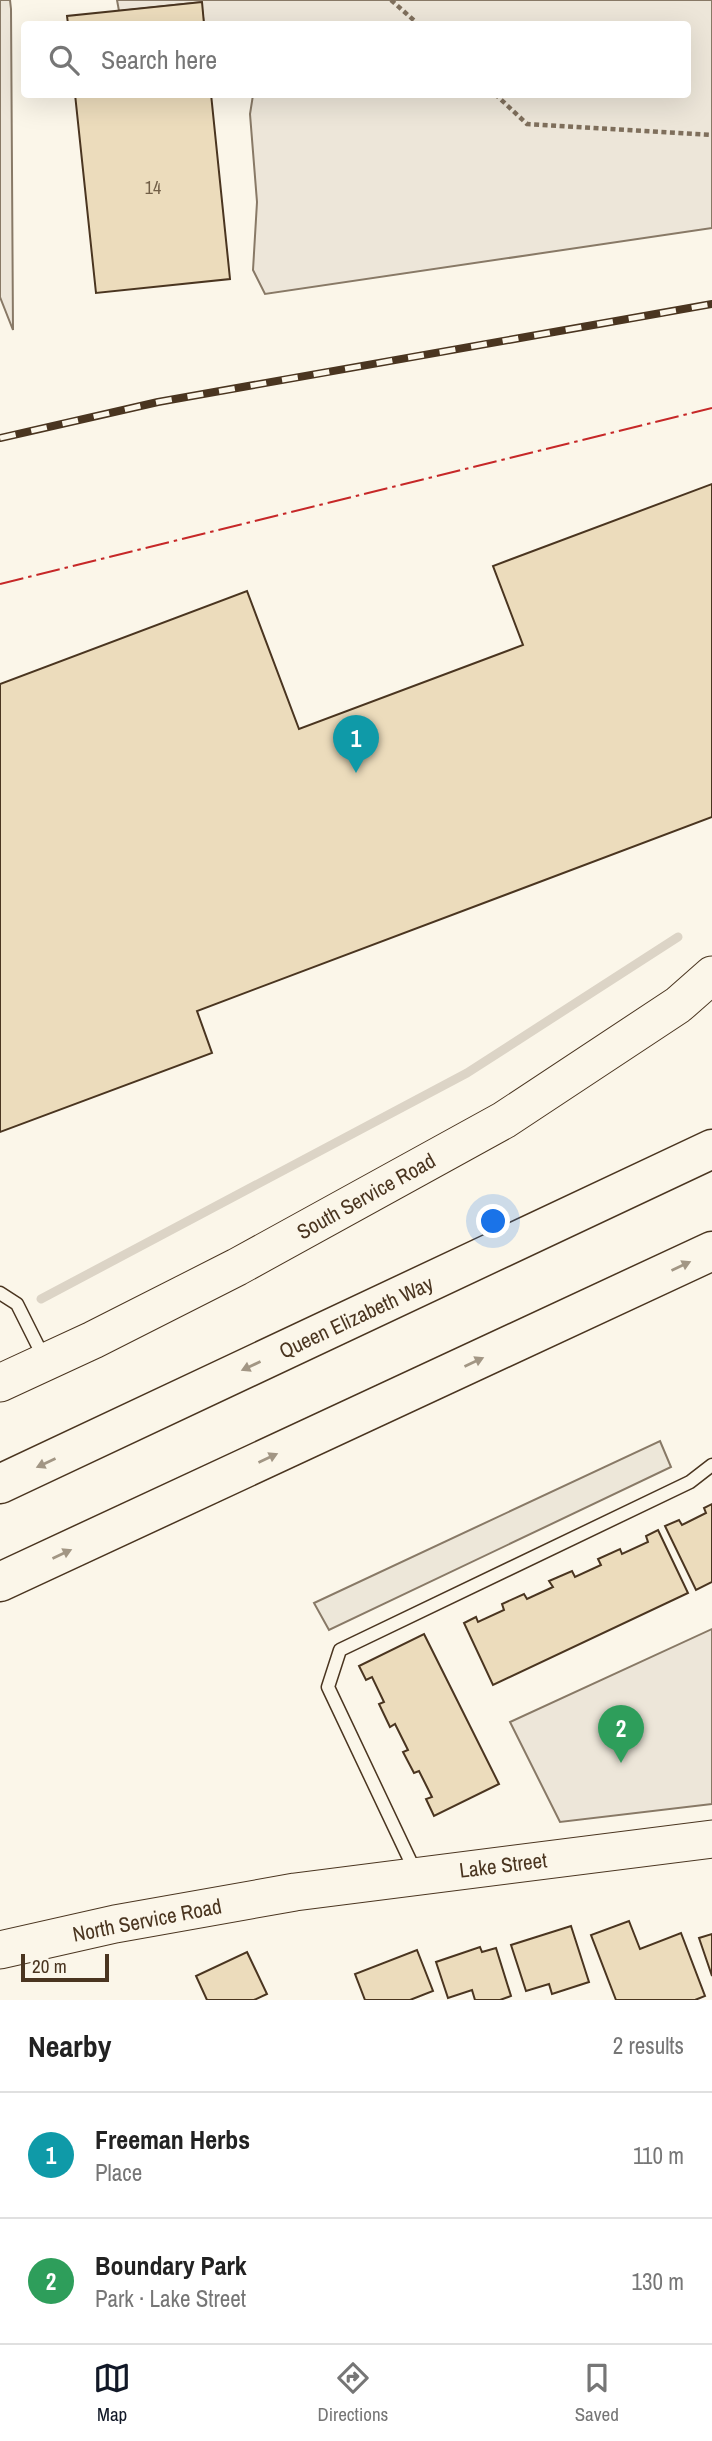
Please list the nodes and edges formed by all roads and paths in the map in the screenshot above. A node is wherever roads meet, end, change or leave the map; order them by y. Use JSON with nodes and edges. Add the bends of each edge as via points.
{"nodes":[{"id":1,"x":391,"y":0,"type":"edge"},
{"id":2,"x":415,"y":21,"type":"edge"},
{"id":3,"x":499,"y":98,"type":"edge"},
{"id":4,"x":712,"y":135,"type":"edge"},
{"id":5,"x":712,"y":975,"type":"edge"},
{"id":6,"x":712,"y":1122,"type":"edge"},
{"id":7,"x":712,"y":1149,"type":"edge"},
{"id":8,"x":712,"y":1251,"type":"edge"},
{"id":9,"x":0,"y":1293,"type":"edge"},
{"id":10,"x":370,"y":1310,"type":"junction"},
{"id":11,"x":46,"y":1362,"type":"junction"},
{"id":12,"x":0,"y":1383,"type":"edge"},
{"id":13,"x":712,"y":1465,"type":"edge"},
{"id":14,"x":0,"y":1484,"type":"edge"},
{"id":15,"x":0,"y":1582,"type":"edge"},
{"id":16,"x":712,"y":1839,"type":"edge"},
{"id":17,"x":417,"y":1875,"type":"junction"},
{"id":18,"x":295,"y":1892,"type":"joint"},
{"id":19,"x":0,"y":1950,"type":"edge"}],
"edges":[{"from":1,"to":2,"type":"path"},
{"from":3,"to":4,"type":"path","via":[[527,124]]},
{"from":5,"to":11,"type":"street","name":"South Service Road","via":[[678,1005],[504,1120],[237,1267]]},
{"from":6,"to":10,"type":"highway"},
{"from":7,"to":10,"type":"highway","name":"Queen Elizabeth Way"},
{"from":15,"to":8,"type":"highway","one_way":true},
{"from":9,"to":11,"type":"lane","via":[[17,1304]]},
{"from":10,"to":14,"type":"highway","name":"Queen Elizabeth Way","one_way":true},
{"from":11,"to":12,"type":"street","name":"South Service Road"},
{"from":13,"to":17,"type":"lane","via":[[690,1482],[340,1650],[328,1687]]},
{"from":16,"to":17,"type":"street","name":"Lake Street"},
{"from":17,"to":18,"type":"street","name":"Lake Street"},
{"from":18,"to":19,"type":"street","name":"North Service Road"}]}
